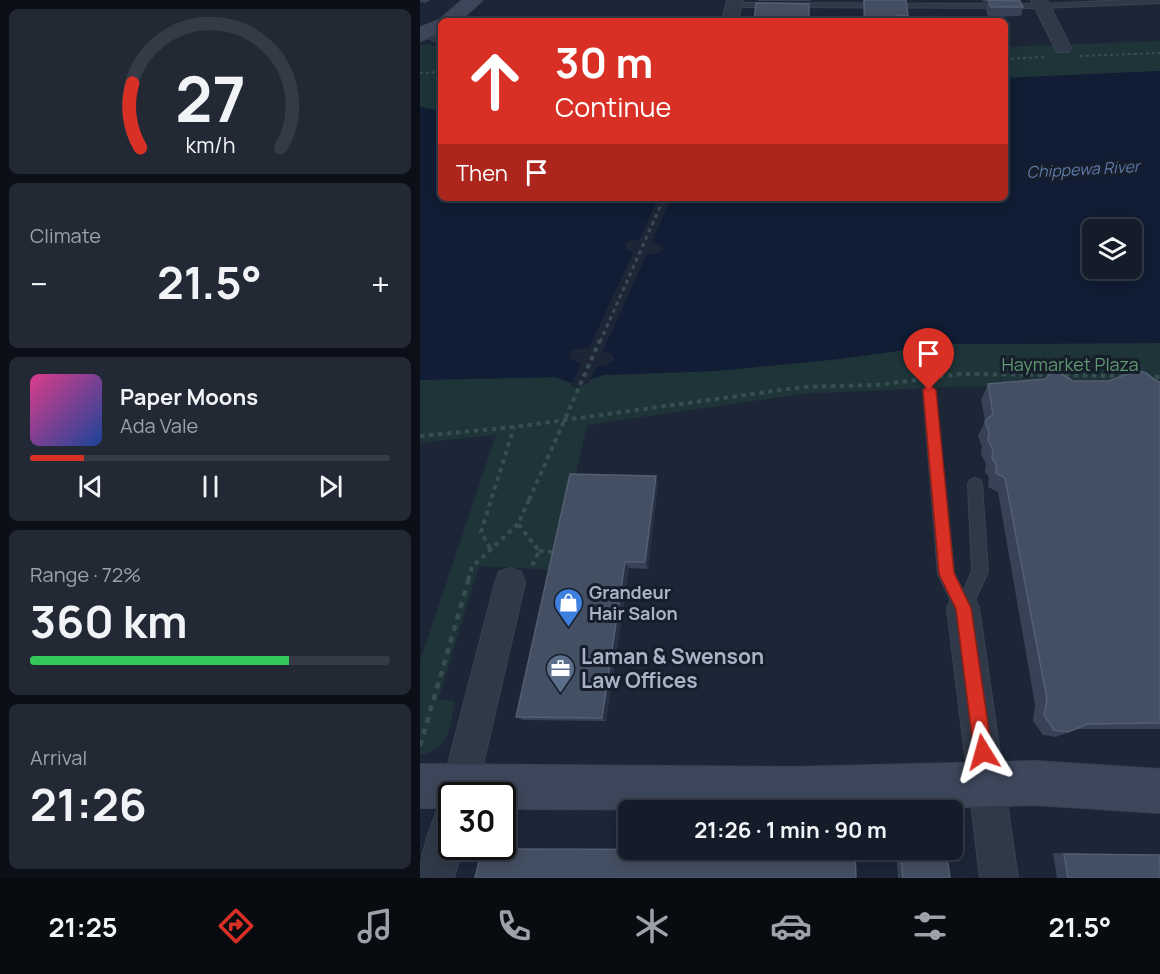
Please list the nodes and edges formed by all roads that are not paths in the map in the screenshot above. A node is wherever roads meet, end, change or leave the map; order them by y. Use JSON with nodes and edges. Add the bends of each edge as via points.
{"nodes":[{"id":1,"x":474,"y":0,"type":"edge"},
{"id":2,"x":1160,"y":1,"type":"edge"},
{"id":3,"x":735,"y":3,"type":"edge"},
{"id":4,"x":1041,"y":3,"type":"edge"},
{"id":5,"x":452,"y":18,"type":"edge"},
{"id":6,"x":731,"y":18,"type":"edge"},
{"id":7,"x":1063,"y":48,"type":"dead end"},
{"id":8,"x":929,"y":390,"type":"dead end"},
{"id":9,"x":975,"y":484,"type":"dead end"},
{"id":10,"x":510,"y":583,"type":"road end"},
{"id":11,"x":963,"y":608,"type":"junction"},
{"id":12,"x":451,"y":782,"type":"edge"},
{"id":13,"x":988,"y":786,"type":"junction"},
{"id":14,"x":1160,"y":791,"type":"edge"},
{"id":15,"x":516,"y":795,"type":"edge"},
{"id":16,"x":438,"y":858,"type":"edge"},
{"id":17,"x":435,"y":878,"type":"edge"},
{"id":18,"x":999,"y":878,"type":"edge"}],
"edges":[{"from":1,"to":5,"type":"street"},
{"from":2,"to":4,"type":"lane"},
{"from":3,"to":4,"type":"lane"},
{"from":3,"to":6,"type":"street"},
{"from":4,"to":7,"type":"street"},
{"from":8,"to":11,"type":"lane","via":[[946,574]]},
{"from":9,"to":11,"type":"lane","via":[[980,572]]},
{"from":10,"to":12,"type":"street"},
{"from":11,"to":13,"type":"street"},
{"from":13,"to":14,"type":"street","via":[[1036,783]]},
{"from":13,"to":15,"type":"street"},
{"from":13,"to":18,"type":"street"},
{"from":16,"to":17,"type":"street"}]}
